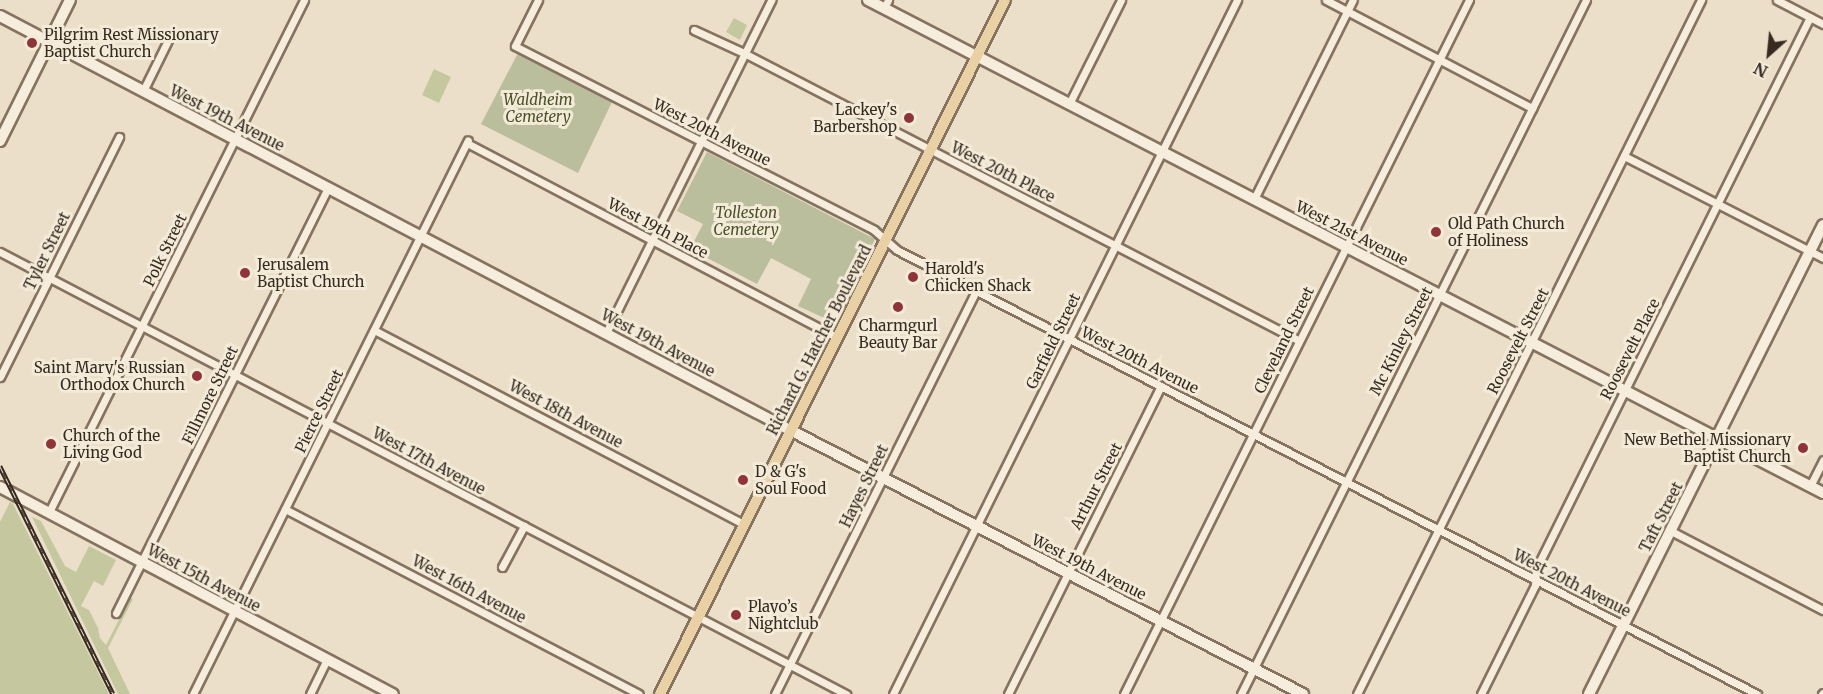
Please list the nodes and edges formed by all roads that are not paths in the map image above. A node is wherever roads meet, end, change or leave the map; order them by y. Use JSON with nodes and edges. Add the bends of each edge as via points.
{"nodes":[{"id":1,"x":70,"y":0,"type":"edge"},
{"id":2,"x":304,"y":0,"type":"edge"},
{"id":3,"x":538,"y":0,"type":"edge"},
{"id":4,"x":771,"y":0,"type":"edge"},
{"id":5,"x":868,"y":0,"type":"edge"},
{"id":6,"x":1005,"y":0,"type":"edge"},
{"id":7,"x":1121,"y":0,"type":"edge"},
{"id":8,"x":1237,"y":0,"type":"edge"},
{"id":9,"x":1326,"y":0,"type":"edge"},
{"id":10,"x":1353,"y":0,"type":"edge"},
{"id":11,"x":1469,"y":0,"type":"edge"},
{"id":12,"x":1586,"y":0,"type":"edge"},
{"id":13,"x":1701,"y":0,"type":"edge"},
{"id":14,"x":1777,"y":0,"type":"edge"},
{"id":15,"x":1786,"y":2,"type":"edge"},
{"id":16,"x":886,"y":4,"type":"edge"},
{"id":17,"x":1347,"y":11,"type":"junction"},
{"id":18,"x":0,"y":16,"type":"edge"},
{"id":19,"x":1810,"y":17,"type":"junction"},
{"id":20,"x":1823,"y":24,"type":"edge"},
{"id":21,"x":694,"y":30,"type":"dead end"},
{"id":22,"x":171,"y":34,"type":"dead end"},
{"id":23,"x":49,"y":42,"type":"junction"},
{"id":24,"x":744,"y":53,"type":"junction"},
{"id":25,"x":977,"y":57,"type":"junction"},
{"id":26,"x":1440,"y":60,"type":"junction"},
{"id":27,"x":142,"y":91,"type":"junction"},
{"id":28,"x":1070,"y":104,"type":"junction"},
{"id":29,"x":1532,"y":108,"type":"junction"},
{"id":30,"x":119,"y":137,"type":"dead end"},
{"id":31,"x":235,"y":140,"type":"junction"},
{"id":32,"x":0,"y":141,"type":"edge"},
{"id":33,"x":467,"y":142,"type":"joint"},
{"id":34,"x":700,"y":142,"type":"junction"},
{"id":35,"x":930,"y":150,"type":"junction"},
{"id":36,"x":1162,"y":152,"type":"junction"},
{"id":37,"x":1624,"y":156,"type":"junction"},
{"id":38,"x":328,"y":188,"type":"junction"},
{"id":39,"x":1254,"y":199,"type":"junction"},
{"id":40,"x":1717,"y":204,"type":"junction"},
{"id":41,"x":1823,"y":225,"type":"edge"},
{"id":42,"x":421,"y":236,"type":"junction"},
{"id":43,"x":885,"y":240,"type":"junction"},
{"id":44,"x":652,"y":241,"type":"junction"},
{"id":45,"x":1115,"y":245,"type":"junction"},
{"id":46,"x":1347,"y":247,"type":"junction"},
{"id":47,"x":1810,"y":251,"type":"junction"},
{"id":48,"x":0,"y":252,"type":"edge"},
{"id":49,"x":1823,"y":258,"type":"edge"},
{"id":50,"x":50,"y":278,"type":"junction"},
{"id":51,"x":976,"y":291,"type":"junction"},
{"id":52,"x":1439,"y":295,"type":"junction"},
{"id":53,"x":142,"y":326,"type":"junction"},
{"id":54,"x":374,"y":330,"type":"junction"},
{"id":55,"x":606,"y":333,"type":"junction"},
{"id":56,"x":837,"y":337,"type":"junction"},
{"id":57,"x":1069,"y":339,"type":"junction"},
{"id":58,"x":1298,"y":340,"type":"junction"},
{"id":59,"x":1532,"y":342,"type":"junction"},
{"id":60,"x":235,"y":375,"type":"junction"},
{"id":61,"x":0,"y":376,"type":"edge"},
{"id":62,"x":1161,"y":386,"type":"junction"},
{"id":63,"x":1625,"y":390,"type":"junction"},
{"id":64,"x":328,"y":423,"type":"junction"},
{"id":65,"x":790,"y":430,"type":"junction"},
{"id":66,"x":1253,"y":434,"type":"junction"},
{"id":67,"x":1717,"y":437,"type":"junction"},
{"id":68,"x":1823,"y":460,"type":"edge"},
{"id":69,"x":883,"y":478,"type":"junction"},
{"id":70,"x":1346,"y":482,"type":"junction"},
{"id":71,"x":1810,"y":486,"type":"junction"},
{"id":72,"x":0,"y":487,"type":"edge"},
{"id":73,"x":1823,"y":493,"type":"edge"},
{"id":74,"x":285,"y":509,"type":"junction"},
{"id":75,"x":49,"y":512,"type":"junction"},
{"id":76,"x":744,"y":524,"type":"junction"},
{"id":77,"x":524,"y":526,"type":"junction"},
{"id":78,"x":976,"y":526,"type":"junction"},
{"id":79,"x":1438,"y":530,"type":"junction"},
{"id":80,"x":1671,"y":531,"type":"junction"},
{"id":81,"x":142,"y":562,"type":"junction"},
{"id":82,"x":502,"y":567,"type":"dead end"},
{"id":83,"x":1068,"y":573,"type":"junction"},
{"id":84,"x":1535,"y":579,"type":"junction"},
{"id":85,"x":1823,"y":610,"type":"edge"},
{"id":86,"x":234,"y":611,"type":"junction"},
{"id":87,"x":116,"y":614,"type":"dead end"},
{"id":88,"x":698,"y":617,"type":"junction"},
{"id":89,"x":1161,"y":621,"type":"junction"},
{"id":90,"x":1624,"y":625,"type":"junction"},
{"id":91,"x":327,"y":659,"type":"junction"},
{"id":92,"x":789,"y":664,"type":"junction"},
{"id":93,"x":1253,"y":669,"type":"junction"},
{"id":94,"x":193,"y":694,"type":"edge"},
{"id":95,"x":310,"y":694,"type":"edge"},
{"id":96,"x":393,"y":694,"type":"edge"},
{"id":97,"x":639,"y":694,"type":"edge"},
{"id":98,"x":660,"y":694,"type":"edge"},
{"id":99,"x":775,"y":694,"type":"edge"},
{"id":100,"x":846,"y":694,"type":"edge"},
{"id":101,"x":893,"y":694,"type":"edge"},
{"id":102,"x":1008,"y":694,"type":"edge"},
{"id":103,"x":1124,"y":694,"type":"edge"},
{"id":104,"x":1241,"y":694,"type":"edge"},
{"id":105,"x":1303,"y":694,"type":"edge"},
{"id":106,"x":1357,"y":694,"type":"edge"},
{"id":107,"x":1481,"y":694,"type":"edge"},
{"id":108,"x":1589,"y":694,"type":"edge"},
{"id":109,"x":1756,"y":694,"type":"edge"}],
"edges":[{"from":1,"to":23,"type":"street"},
{"from":2,"to":31,"type":"street","name":"Polk Street"},
{"from":3,"to":34,"type":"street","name":"West 20th Avenue","via":[[515,46]]},
{"from":4,"to":24,"type":"street"},
{"from":5,"to":16,"type":"street","name":"West 21st Avenue"},
{"from":6,"to":25,"type":"main road","name":"Richard G. Hatcher Boulevard"},
{"from":7,"to":28,"type":"street"},
{"from":8,"to":36,"type":"street","name":"Garfield Street"},
{"from":9,"to":17,"type":"street"},
{"from":10,"to":17,"type":"street"},
{"from":11,"to":26,"type":"street","name":"Cleveland Street"},
{"from":12,"to":29,"type":"street","name":"Mc Kinley Street"},
{"from":13,"to":37,"type":"street","name":"Roosevelt Street"},
{"from":14,"to":15,"type":"street"},
{"from":15,"to":19,"type":"street"},
{"from":16,"to":25,"type":"street","name":"West 21st Avenue"},
{"from":17,"to":26,"type":"street"},
{"from":17,"to":39,"type":"street"},
{"from":18,"to":23,"type":"street","name":"West 19th Avenue"},
{"from":19,"to":20,"type":"street"},
{"from":19,"to":40,"type":"street","name":"Roosevelt Place"},
{"from":21,"to":24,"type":"street","name":"West 20th Place"},
{"from":22,"to":27,"type":"street"},
{"from":23,"to":27,"type":"street","name":"West 19th Avenue"},
{"from":23,"to":32,"type":"street"},
{"from":24,"to":34,"type":"street"},
{"from":24,"to":35,"type":"street","name":"West 20th Place"},
{"from":25,"to":28,"type":"street","name":"West 21st Avenue"},
{"from":25,"to":35,"type":"main road","name":"Richard G. Hatcher Boulevard"},
{"from":26,"to":29,"type":"street"},
{"from":26,"to":46,"type":"street","name":"Cleveland Street"},
{"from":27,"to":31,"type":"street","name":"West 19th Avenue"},
{"from":28,"to":36,"type":"street","name":"West 21st Avenue"},
{"from":29,"to":52,"type":"street","name":"Mc Kinley Street"},
{"from":30,"to":50,"type":"street","name":"Tyler Street"},
{"from":31,"to":38,"type":"street","name":"West 19th Avenue"},
{"from":31,"to":53,"type":"street","name":"Polk Street"},
{"from":33,"to":42,"type":"street","name":"Pierce Street"},
{"from":33,"to":44,"type":"street","name":"West 19th Place"},
{"from":34,"to":43,"type":"street","name":"West 20th Avenue","via":[[874,230]]},
{"from":34,"to":44,"type":"street"},
{"from":35,"to":43,"type":"main road","name":"Richard G. Hatcher Boulevard"},
{"from":35,"to":45,"type":"street","name":"West 20th Place"},
{"from":36,"to":39,"type":"street","name":"West 21st Avenue"},
{"from":36,"to":45,"type":"street","name":"Garfield Street"},
{"from":37,"to":40,"type":"street"},
{"from":37,"to":59,"type":"street","name":"Roosevelt Street"},
{"from":38,"to":42,"type":"street","name":"West 19th Avenue"},
{"from":38,"to":60,"type":"street","name":"Fillmore Street"},
{"from":39,"to":46,"type":"street","name":"West 21st Avenue"},
{"from":40,"to":47,"type":"street"},
{"from":40,"to":63,"type":"street","name":"Roosevelt Place"},
{"from":41,"to":47,"type":"street","name":"Taft Street"},
{"from":42,"to":54,"type":"street","name":"Pierce Street"},
{"from":42,"to":55,"type":"street","name":"West 19th Avenue"},
{"from":43,"to":51,"type":"street","name":"West 20th Avenue"},
{"from":43,"to":56,"type":"main road","name":"Richard G. Hatcher Boulevard"},
{"from":44,"to":55,"type":"street"},
{"from":44,"to":56,"type":"street","name":"West 19th Place"},
{"from":45,"to":57,"type":"street","name":"Garfield Street"},
{"from":45,"to":58,"type":"street","name":"West 20th Place"},
{"from":46,"to":52,"type":"street","name":"West 21st Avenue"},
{"from":46,"to":58,"type":"street","name":"Cleveland Street"},
{"from":47,"to":49,"type":"street"},
{"from":47,"to":67,"type":"street","name":"Taft Street"},
{"from":48,"to":50,"type":"street","name":"West 17th Avenue"},
{"from":50,"to":53,"type":"street","name":"West 17th Avenue"},
{"from":50,"to":61,"type":"street","name":"Tyler Street"},
{"from":51,"to":57,"type":"street","name":"West 20th Avenue"},
{"from":51,"to":69,"type":"street","name":"Hayes Street"},
{"from":52,"to":59,"type":"street","name":"West 21st Avenue"},
{"from":52,"to":70,"type":"street","name":"Mc Kinley Street"},
{"from":53,"to":60,"type":"street","name":"West 17th Avenue"},
{"from":53,"to":75,"type":"street","name":"Polk Street"},
{"from":54,"to":64,"type":"street","name":"Pierce Street"},
{"from":54,"to":76,"type":"street","name":"West 18th Avenue"},
{"from":55,"to":65,"type":"street","name":"West 19th Avenue"},
{"from":56,"to":65,"type":"main road","name":"Richard G. Hatcher Boulevard"},
{"from":57,"to":62,"type":"street","name":"West 20th Avenue"},
{"from":57,"to":78,"type":"street","name":"Garfield Street"},
{"from":58,"to":66,"type":"street","name":"Cleveland Street"},
{"from":59,"to":63,"type":"street","name":"West 21st Avenue"},
{"from":59,"to":79,"type":"street","name":"Roosevelt Street"},
{"from":60,"to":64,"type":"street","name":"West 17th Avenue"},
{"from":60,"to":81,"type":"street","name":"Fillmore Street"},
{"from":62,"to":66,"type":"street","name":"West 20th Avenue"},
{"from":62,"to":83,"type":"street","name":"Arthur Street"},
{"from":63,"to":67,"type":"street","name":"West 21st Avenue"},
{"from":63,"to":84,"type":"street","name":"Roosevelt Place","via":[[1534,572]]},
{"from":64,"to":74,"type":"street","name":"Pierce Street"},
{"from":64,"to":77,"type":"street","name":"West 17th Avenue"},
{"from":65,"to":69,"type":"street","name":"West 19th Avenue"},
{"from":65,"to":76,"type":"main road","name":"Richard G. Hatcher Boulevard"},
{"from":66,"to":70,"type":"street","name":"West 20th Avenue"},
{"from":66,"to":89,"type":"street","name":"Cleveland Street"},
{"from":67,"to":71,"type":"street","name":"West 21st Avenue"},
{"from":67,"to":80,"type":"street","name":"Taft Street"},
{"from":68,"to":71,"type":"street"},
{"from":69,"to":78,"type":"street","name":"West 19th Avenue"},
{"from":69,"to":92,"type":"street","name":"Hayes Street"},
{"from":70,"to":79,"type":"street","name":"West 20th Avenue"},
{"from":70,"to":93,"type":"street","name":"Mc Kinley Street"},
{"from":71,"to":73,"type":"street","name":"West 21st Avenue"},
{"from":72,"to":75,"type":"street","name":"West 15th Avenue"},
{"from":74,"to":86,"type":"street","name":"Pierce Street"},
{"from":74,"to":97,"type":"street","name":"West 16th Avenue"},
{"from":75,"to":81,"type":"street","name":"West 15th Avenue"},
{"from":76,"to":88,"type":"main road","name":"Richard G. Hatcher Boulevard"},
{"from":77,"to":82,"type":"street"},
{"from":77,"to":88,"type":"street","name":"West 17th Avenue"},
{"from":78,"to":83,"type":"street","name":"West 19th Avenue"},
{"from":78,"to":101,"type":"street","name":"Garfield Street"},
{"from":79,"to":84,"type":"street","name":"West 20th Avenue"},
{"from":79,"to":106,"type":"street","name":"Roosevelt Street"},
{"from":80,"to":85,"type":"street"},
{"from":80,"to":90,"type":"street","name":"Taft Street"},
{"from":81,"to":86,"type":"street","name":"West 15th Avenue"},
{"from":81,"to":87,"type":"street","name":"Fillmore Street"},
{"from":83,"to":89,"type":"street","name":"West 19th Avenue"},
{"from":83,"to":102,"type":"street","name":"Arthur Street"},
{"from":84,"to":90,"type":"street","name":"West 20th Avenue"},
{"from":84,"to":107,"type":"street","name":"Roosevelt Place"},
{"from":86,"to":91,"type":"street","name":"West 15th Avenue"},
{"from":86,"to":94,"type":"street","name":"Pierce Street"},
{"from":88,"to":92,"type":"street","name":"West 17th Avenue"},
{"from":88,"to":98,"type":"main road","name":"Richard G. Hatcher Boulevard"},
{"from":89,"to":93,"type":"street","name":"West 19th Avenue"},
{"from":89,"to":103,"type":"street","name":"Cleveland Street"},
{"from":90,"to":108,"type":"street","name":"Taft Street"},
{"from":90,"to":109,"type":"street","name":"West 20th Avenue"},
{"from":91,"to":95,"type":"street"},
{"from":91,"to":96,"type":"street","name":"West 15th Avenue"},
{"from":92,"to":99,"type":"street","name":"Hayes Street"},
{"from":92,"to":100,"type":"street","name":"West 17th Avenue"},
{"from":93,"to":104,"type":"street","name":"Mc Kinley Street"},
{"from":93,"to":105,"type":"street","name":"West 19th Avenue"}]}
